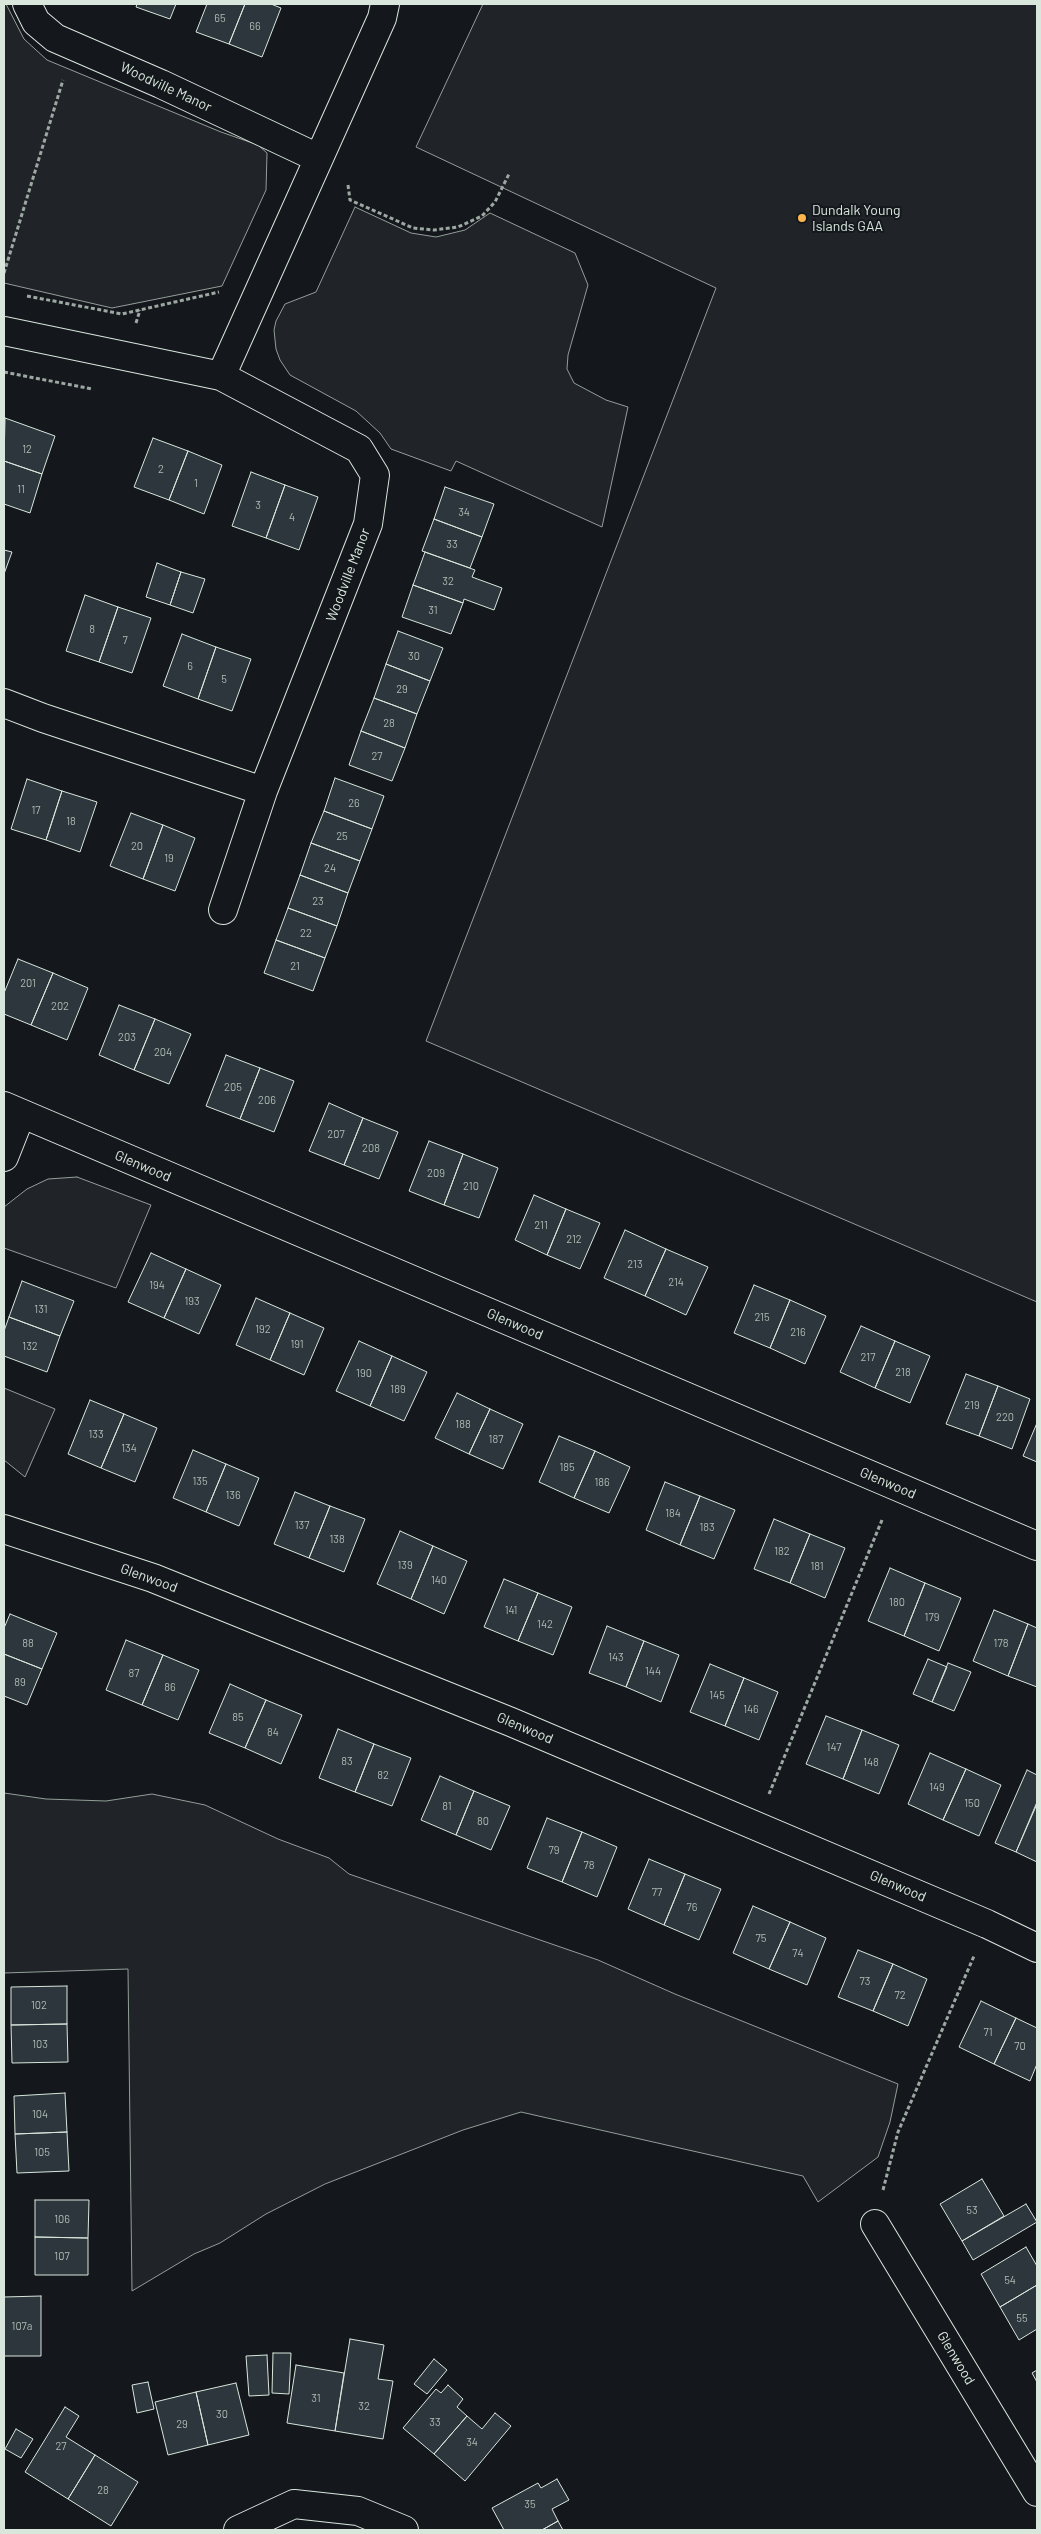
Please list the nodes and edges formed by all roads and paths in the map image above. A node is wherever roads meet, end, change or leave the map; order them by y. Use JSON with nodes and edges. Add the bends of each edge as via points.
{"nodes":[{"id":1,"x":27,"y":4,"type":"edge"},
{"id":2,"x":385,"y":4,"type":"edge"},
{"id":3,"x":73,"y":46,"type":"junction"},
{"id":4,"x":331,"y":130,"type":"junction"},
{"id":5,"x":318,"y":158,"type":"junction"},
{"id":6,"x":509,"y":174,"type":"dead end"},
{"id":7,"x":4,"y":273,"type":"edge"},
{"id":8,"x":224,"y":291,"type":"dead end"},
{"id":9,"x":22,"y":296,"type":"dead end"},
{"id":10,"x":4,"y":330,"type":"edge"},
{"id":11,"x":221,"y":376,"type":"junction"},
{"id":12,"x":4,"y":703,"type":"edge"},
{"id":13,"x":263,"y":790,"type":"junction"},
{"id":14,"x":223,"y":910,"type":"dead end"},
{"id":15,"x":12,"y":1110,"type":"edge"},
{"id":16,"x":4,"y":1158,"type":"edge"},
{"id":17,"x":895,"y":1486,"type":"junction"},
{"id":18,"x":4,"y":1529,"type":"edge"},
{"id":19,"x":1037,"y":1546,"type":"edge"},
{"id":20,"x":756,"y":1827,"type":"junction"},
{"id":21,"x":988,"y":1924,"type":"junction"},
{"id":22,"x":1037,"y":1948,"type":"edge"},
{"id":23,"x":875,"y":2224,"type":"joint"},
{"id":24,"x":1037,"y":2492,"type":"edge"},
{"id":25,"x":238,"y":2530,"type":"edge"},
{"id":26,"x":404,"y":2530,"type":"edge"}],
"edges":[{"from":1,"to":3,"type":"street","name":"Woodville Manor","via":[[36,22],[55,38]]},
{"from":2,"to":4,"type":"street","via":[[382,18]]},
{"from":3,"to":5,"type":"street","name":"Woodville Manor"},
{"from":3,"to":7,"type":"path"},
{"from":4,"to":5,"type":"street"},
{"from":4,"to":6,"type":"path","via":[[343,159],[350,200],[413,228],[458,227],[482,216],[495,202]]},
{"from":5,"to":11,"type":"street"},
{"from":8,"to":9,"type":"path","via":[[122,314]]},
{"from":10,"to":11,"type":"street","name":"Woodville Manor"},
{"from":11,"to":13,"type":"street","name":"Woodville Manor","via":[[359,449],[375,475],[368,524]]},
{"from":12,"to":13,"type":"street"},
{"from":13,"to":14,"type":"street","name":"Woodville Manor"},
{"from":15,"to":16,"type":"street","name":"Glenwood"},
{"from":15,"to":17,"type":"street","name":"Glenwood"},
{"from":17,"to":19,"type":"street","name":"Glenwood"},
{"from":17,"to":20,"type":"path"},
{"from":18,"to":20,"type":"street","name":"Glenwood","via":[[153,1578],[512,1722]]},
{"from":20,"to":21,"type":"street","name":"Glenwood"},
{"from":21,"to":22,"type":"street","name":"Glenwood"},
{"from":21,"to":23,"type":"path","via":[[898,2132]]},
{"from":23,"to":24,"type":"street","name":"Glenwood"},
{"from":25,"to":26,"type":"street","via":[[294,2504],[358,2511]]}]}
